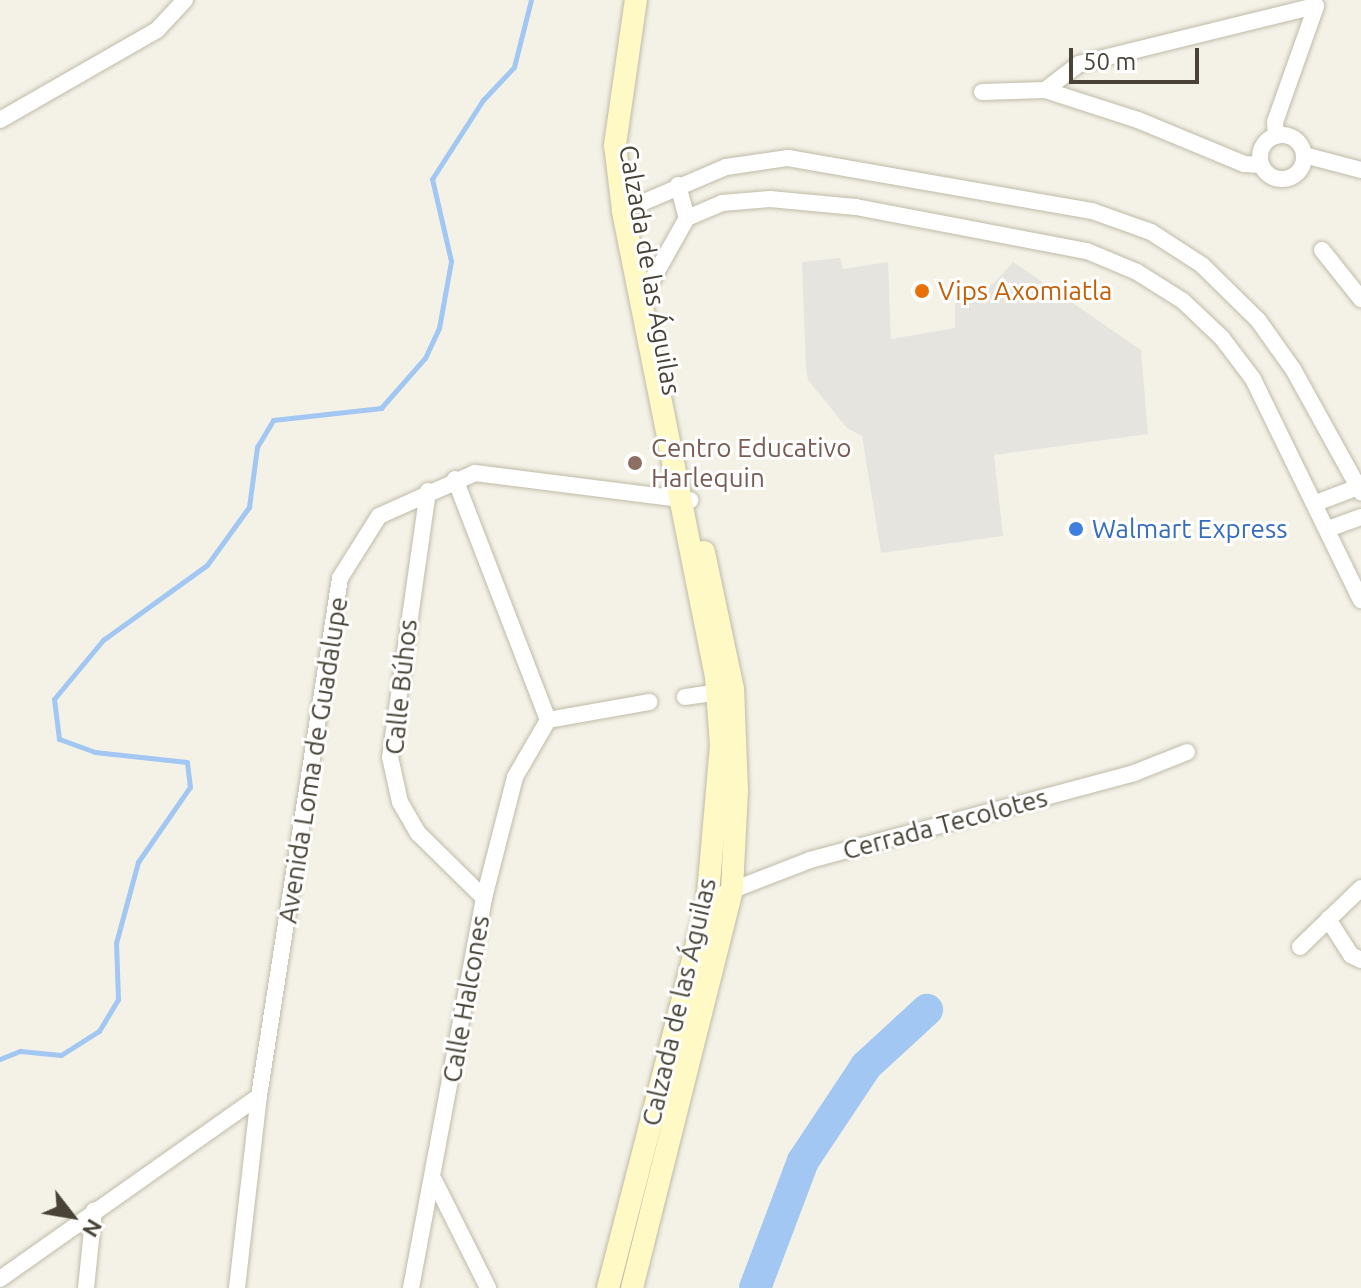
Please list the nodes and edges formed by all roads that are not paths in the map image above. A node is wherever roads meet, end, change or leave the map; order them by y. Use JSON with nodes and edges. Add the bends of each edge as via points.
{"nodes":[{"id":1,"x":185,"y":0,"type":"edge"},
{"id":2,"x":636,"y":0,"type":"edge"},
{"id":3,"x":1045,"y":90,"type":"junction"},
{"id":4,"x":982,"y":92,"type":"dead end"},
{"id":5,"x":623,"y":98,"type":"junction"},
{"id":6,"x":0,"y":120,"type":"edge"},
{"id":7,"x":1276,"y":136,"type":"junction"},
{"id":8,"x":1304,"y":155,"type":"junction"},
{"id":9,"x":1261,"y":165,"type":"junction"},
{"id":10,"x":1361,"y":170,"type":"edge"},
{"id":11,"x":678,"y":185,"type":"junction"},
{"id":12,"x":637,"y":205,"type":"junction"},
{"id":13,"x":687,"y":218,"type":"junction"},
{"id":14,"x":1322,"y":250,"type":"dead end"},
{"id":15,"x":652,"y":280,"type":"junction"},
{"id":16,"x":1361,"y":299,"type":"edge"},
{"id":17,"x":455,"y":479,"type":"junction"},
{"id":18,"x":1360,"y":488,"type":"edge"},
{"id":19,"x":428,"y":491,"type":"junction"},
{"id":20,"x":685,"y":501,"type":"junction"},
{"id":21,"x":1316,"y":503,"type":"junction"},
{"id":22,"x":1361,"y":517,"type":"edge"},
{"id":23,"x":1328,"y":529,"type":"junction"},
{"id":24,"x":1361,"y":600,"type":"edge"},
{"id":25,"x":725,"y":691,"type":"junction"},
{"id":26,"x":685,"y":697,"type":"dead end"},
{"id":27,"x":649,"y":702,"type":"dead end"},
{"id":28,"x":548,"y":720,"type":"junction"},
{"id":29,"x":1187,"y":752,"type":"dead end"},
{"id":30,"x":1361,"y":888,"type":"edge"},
{"id":31,"x":732,"y":889,"type":"junction"},
{"id":32,"x":484,"y":898,"type":"junction"},
{"id":33,"x":707,"y":905,"type":"junction"},
{"id":34,"x":1328,"y":919,"type":"junction"},
{"id":35,"x":1300,"y":947,"type":"dead end"},
{"id":36,"x":1361,"y":960,"type":"edge"},
{"id":37,"x":259,"y":1096,"type":"junction"},
{"id":38,"x":434,"y":1180,"type":"junction"},
{"id":39,"x":94,"y":1210,"type":"junction"},
{"id":40,"x":0,"y":1279,"type":"edge"},
{"id":41,"x":86,"y":1288,"type":"edge"},
{"id":42,"x":237,"y":1288,"type":"edge"},
{"id":43,"x":411,"y":1288,"type":"edge"},
{"id":44,"x":488,"y":1288,"type":"edge"},
{"id":45,"x":608,"y":1288,"type":"edge"},
{"id":46,"x":632,"y":1288,"type":"edge"}],
"edges":[{"from":1,"to":6,"type":"street","via":[[157,30]]},
{"from":2,"to":5,"type":"main road","name":"Calzada de las Águilas"},
{"from":3,"to":4,"type":"street"},
{"from":3,"to":7,"type":"street","via":[[1079,64],[1316,6],[1275,122]]},
{"from":3,"to":9,"type":"street","via":[[1138,120],[1244,164]]},
{"from":5,"to":12,"type":"main road","name":"Calzada de las Águilas"},
{"from":5,"to":20,"type":"main road","name":"Calzada de las Águilas","via":[[615,145],[623,210]]},
{"from":7,"to":8,"type":"street","via":[[1291,137]]},
{"from":7,"to":9,"type":"street","via":[[1262,147]]},
{"from":8,"to":9,"type":"street","via":[[1302,165],[1287,179],[1276,178]]},
{"from":8,"to":10,"type":"street"},
{"from":11,"to":12,"type":"street"},
{"from":11,"to":13,"type":"street"},
{"from":11,"to":18,"type":"street","via":[[726,167],[788,158],[1092,211],[1151,232],[1202,265],[1258,320],[1293,369]]},
{"from":12,"to":15,"type":"main road","name":"Calzada de las Águilas"},
{"from":13,"to":15,"type":"street"},
{"from":13,"to":21,"type":"street","via":[[722,203],[770,199],[856,207],[1087,251],[1137,272],[1183,301],[1230,348],[1253,379]]},
{"from":14,"to":16,"type":"street"},
{"from":15,"to":20,"type":"main road","name":"Calzada de las Águilas"},
{"from":17,"to":19,"type":"street","name":"Avenida Loma de Guadalupe"},
{"from":17,"to":20,"type":"street","name":"Avenida Loma de Guadalupe","via":[[498,472]]},
{"from":17,"to":28,"type":"street"},
{"from":18,"to":21,"type":"street"},
{"from":19,"to":32,"type":"street","name":"Calle Búhos","via":[[390,757],[400,802],[418,833]]},
{"from":19,"to":37,"type":"street","name":"Avenida Loma de Guadalupe","via":[[379,516],[340,578]]},
{"from":20,"to":25,"type":"main road","name":"Calzada de las Águilas"},
{"from":21,"to":23,"type":"street"},
{"from":22,"to":23,"type":"street"},
{"from":23,"to":24,"type":"street"},
{"from":25,"to":26,"type":"street"},
{"from":25,"to":31,"type":"main road","name":"Calzada de las Águilas","via":[[737,791]]},
{"from":25,"to":33,"type":"main road","name":"Calzada de las Águilas"},
{"from":27,"to":28,"type":"street"},
{"from":28,"to":32,"type":"street","name":"Calle Halcones","via":[[515,777]]},
{"from":29,"to":31,"type":"street","name":"Cerrada Tecolotes","via":[[1134,773],[810,860]]},
{"from":30,"to":34,"type":"street"},
{"from":31,"to":33,"type":"street","name":"Cerrada Tecolotes"},
{"from":31,"to":46,"type":"main road","name":"Calzada de las Águilas"},
{"from":32,"to":38,"type":"street","name":"Calle Halcones"},
{"from":33,"to":45,"type":"main road","name":"Calzada de las Águilas"},
{"from":34,"to":35,"type":"street"},
{"from":34,"to":36,"type":"street","via":[[1351,955]]},
{"from":37,"to":39,"type":"street"},
{"from":37,"to":42,"type":"street","name":"Avenida Loma de Guadalupe"},
{"from":38,"to":43,"type":"street","name":"Calle Halcones"},
{"from":38,"to":44,"type":"street"},
{"from":39,"to":40,"type":"street"},
{"from":39,"to":41,"type":"street"}]}
